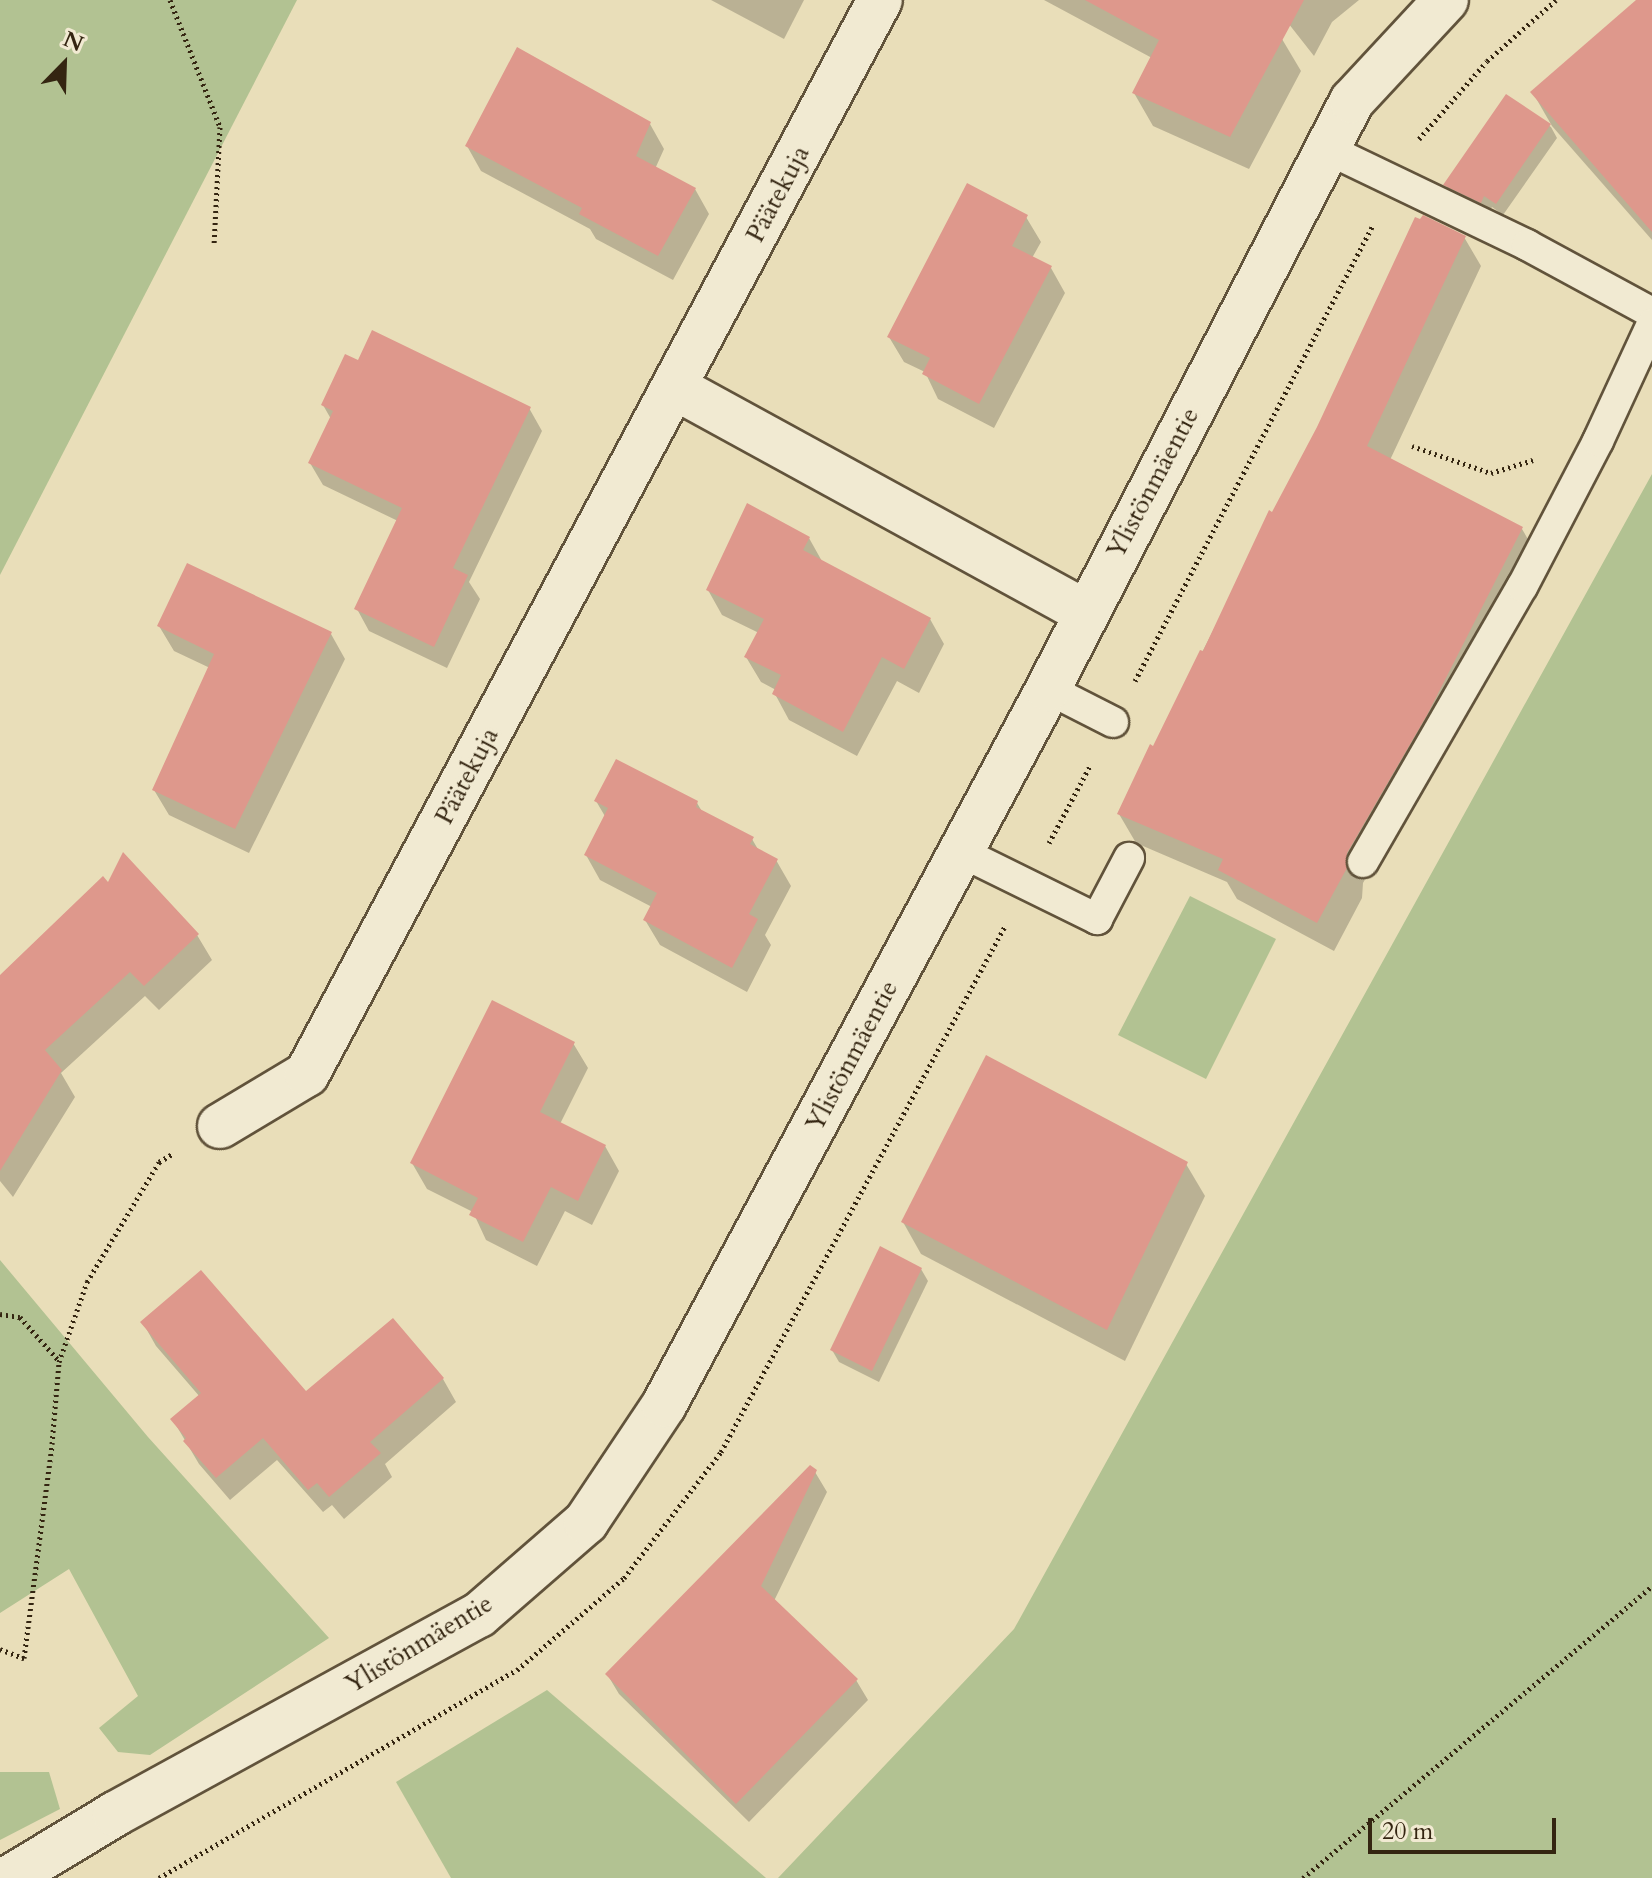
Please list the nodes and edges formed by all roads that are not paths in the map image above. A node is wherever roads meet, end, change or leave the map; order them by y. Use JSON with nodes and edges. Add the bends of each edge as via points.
{"nodes":[{"id":1,"x":880,"y":0,"type":"edge"},
{"id":2,"x":1446,"y":0,"type":"edge"},
{"id":3,"x":1327,"y":149,"type":"junction"},
{"id":4,"x":1652,"y":313,"type":"edge"},
{"id":5,"x":1652,"y":324,"type":"edge"},
{"id":6,"x":676,"y":388,"type":"junction"},
{"id":7,"x":1085,"y":612,"type":"junction"},
{"id":8,"x":1048,"y":689,"type":"junction"},
{"id":9,"x":1113,"y":722,"type":"dead end"},
{"id":10,"x":961,"y":852,"type":"junction"},
{"id":11,"x":1129,"y":858,"type":"dead end"},
{"id":12,"x":1363,"y":862,"type":"dead end"},
{"id":13,"x":220,"y":1126,"type":"road end"},
{"id":14,"x":9,"y":1878,"type":"edge"}],
"edges":[{"from":1,"to":6,"type":"street","name":"Päätekuja"},
{"from":2,"to":3,"type":"street","name":"Ylistönmäentie","via":[[1352,101]]},
{"from":3,"to":4,"type":"lane","via":[[1527,245]]},
{"from":3,"to":7,"type":"street","name":"Ylistönmäentie"},
{"from":5,"to":12,"type":"lane","via":[[1522,587]]},
{"from":6,"to":7,"type":"street"},
{"from":6,"to":13,"type":"street","name":"Päätekuja","via":[[307,1074]]},
{"from":7,"to":8,"type":"street","name":"Ylistönmäentie"},
{"from":8,"to":9,"type":"lane"},
{"from":8,"to":10,"type":"street","name":"Ylistönmäentie"},
{"from":10,"to":11,"type":"lane","via":[[1097,919]]},
{"from":10,"to":14,"type":"street","name":"Ylistönmäentie","via":[[664,1405],[586,1522],[479,1615],[115,1814]]}]}
